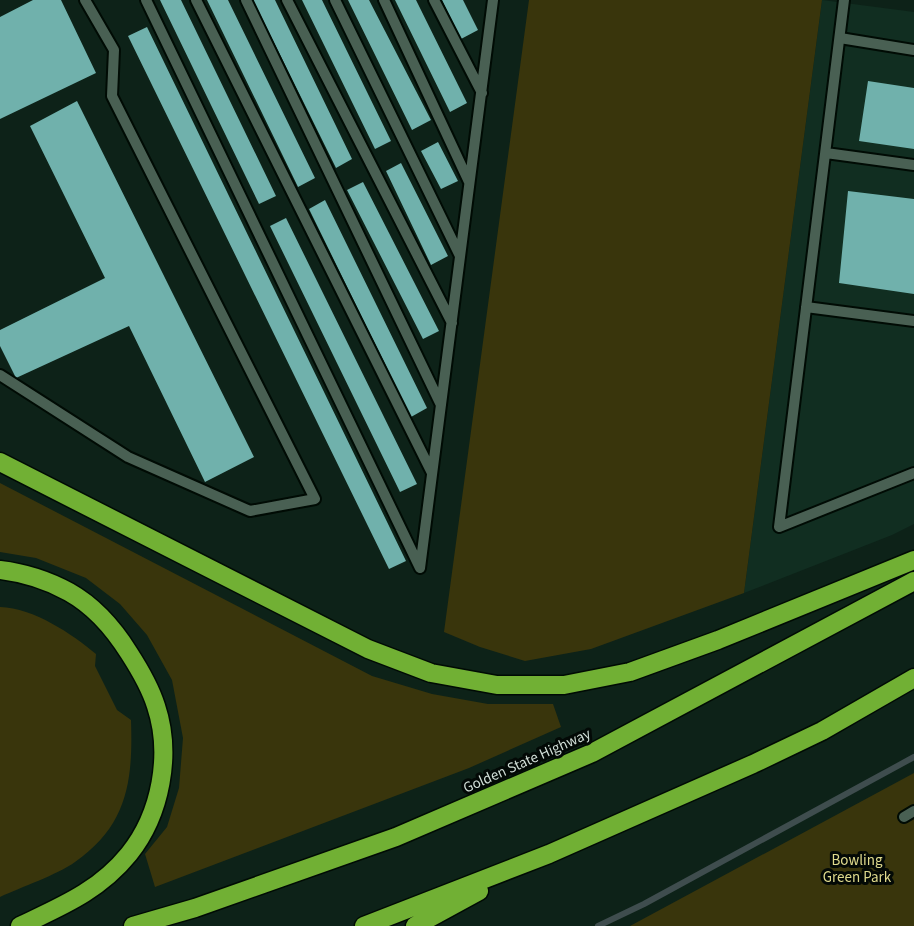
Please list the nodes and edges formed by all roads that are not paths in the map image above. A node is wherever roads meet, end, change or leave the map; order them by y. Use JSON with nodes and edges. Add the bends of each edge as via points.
{"nodes":[{"id":1,"x":85,"y":0,"type":"edge"},
{"id":2,"x":146,"y":0,"type":"edge"},
{"id":3,"x":196,"y":0,"type":"edge"},
{"id":4,"x":246,"y":0,"type":"edge"},
{"id":5,"x":287,"y":0,"type":"edge"},
{"id":6,"x":335,"y":0,"type":"edge"},
{"id":7,"x":384,"y":0,"type":"edge"},
{"id":8,"x":434,"y":0,"type":"edge"},
{"id":9,"x":494,"y":0,"type":"edge"},
{"id":10,"x":844,"y":0,"type":"edge"},
{"id":11,"x":840,"y":38,"type":"junction"},
{"id":12,"x":914,"y":50,"type":"edge"},
{"id":13,"x":482,"y":93,"type":"junction"},
{"id":14,"x":826,"y":153,"type":"junction"},
{"id":15,"x":914,"y":165,"type":"edge"},
{"id":16,"x":470,"y":183,"type":"junction"},
{"id":17,"x":460,"y":256,"type":"junction"},
{"id":18,"x":806,"y":307,"type":"junction"},
{"id":19,"x":914,"y":321,"type":"edge"},
{"id":20,"x":452,"y":324,"type":"junction"},
{"id":21,"x":0,"y":375,"type":"edge"},
{"id":22,"x":441,"y":405,"type":"junction"},
{"id":23,"x":0,"y":462,"type":"edge"},
{"id":24,"x":914,"y":473,"type":"edge"},
{"id":25,"x":432,"y":474,"type":"junction"},
{"id":26,"x":914,"y":561,"type":"edge"},
{"id":27,"x":0,"y":570,"type":"edge"},
{"id":28,"x":914,"y":581,"type":"edge"},
{"id":29,"x":914,"y":678,"type":"edge"},
{"id":30,"x":549,"y":854,"type":"junction"},
{"id":31,"x":20,"y":926,"type":"edge"},
{"id":32,"x":133,"y":926,"type":"edge"},
{"id":33,"x":364,"y":926,"type":"edge"},
{"id":34,"x":415,"y":926,"type":"edge"}],
"edges":[{"from":1,"to":21,"type":"lane","via":[[114,50],[112,96],[315,499],[250,511],[128,457]]},
{"from":2,"to":25,"type":"lane","via":[[420,568]]},
{"from":3,"to":25,"type":"lane"},
{"from":4,"to":22,"type":"lane"},
{"from":5,"to":20,"type":"lane"},
{"from":6,"to":17,"type":"lane"},
{"from":7,"to":16,"type":"lane"},
{"from":8,"to":13,"type":"lane"},
{"from":9,"to":13,"type":"lane"},
{"from":10,"to":11,"type":"lane"},
{"from":11,"to":12,"type":"lane"},
{"from":11,"to":14,"type":"lane"},
{"from":13,"to":16,"type":"lane"},
{"from":14,"to":15,"type":"lane"},
{"from":14,"to":18,"type":"lane"},
{"from":16,"to":17,"type":"lane"},
{"from":17,"to":20,"type":"lane"},
{"from":18,"to":19,"type":"lane"},
{"from":18,"to":24,"type":"lane","via":[[779,527]]},
{"from":20,"to":22,"type":"lane"},
{"from":22,"to":25,"type":"lane"},
{"from":23,"to":26,"type":"highway","via":[[368,649],[431,673],[497,685],[564,685],[630,672]]},
{"from":27,"to":31,"type":"highway","via":[[40,578],[70,592],[112,629],[143,675],[156,706],[163,749],[156,804],[130,852],[108,877],[79,898]]},
{"from":28,"to":32,"type":"highway","name":"Golden State Highway","via":[[592,753],[396,837]]},
{"from":29,"to":30,"type":"highway","via":[[822,731]]},
{"from":30,"to":33,"type":"highway"},
{"from":30,"to":34,"type":"highway"}]}
